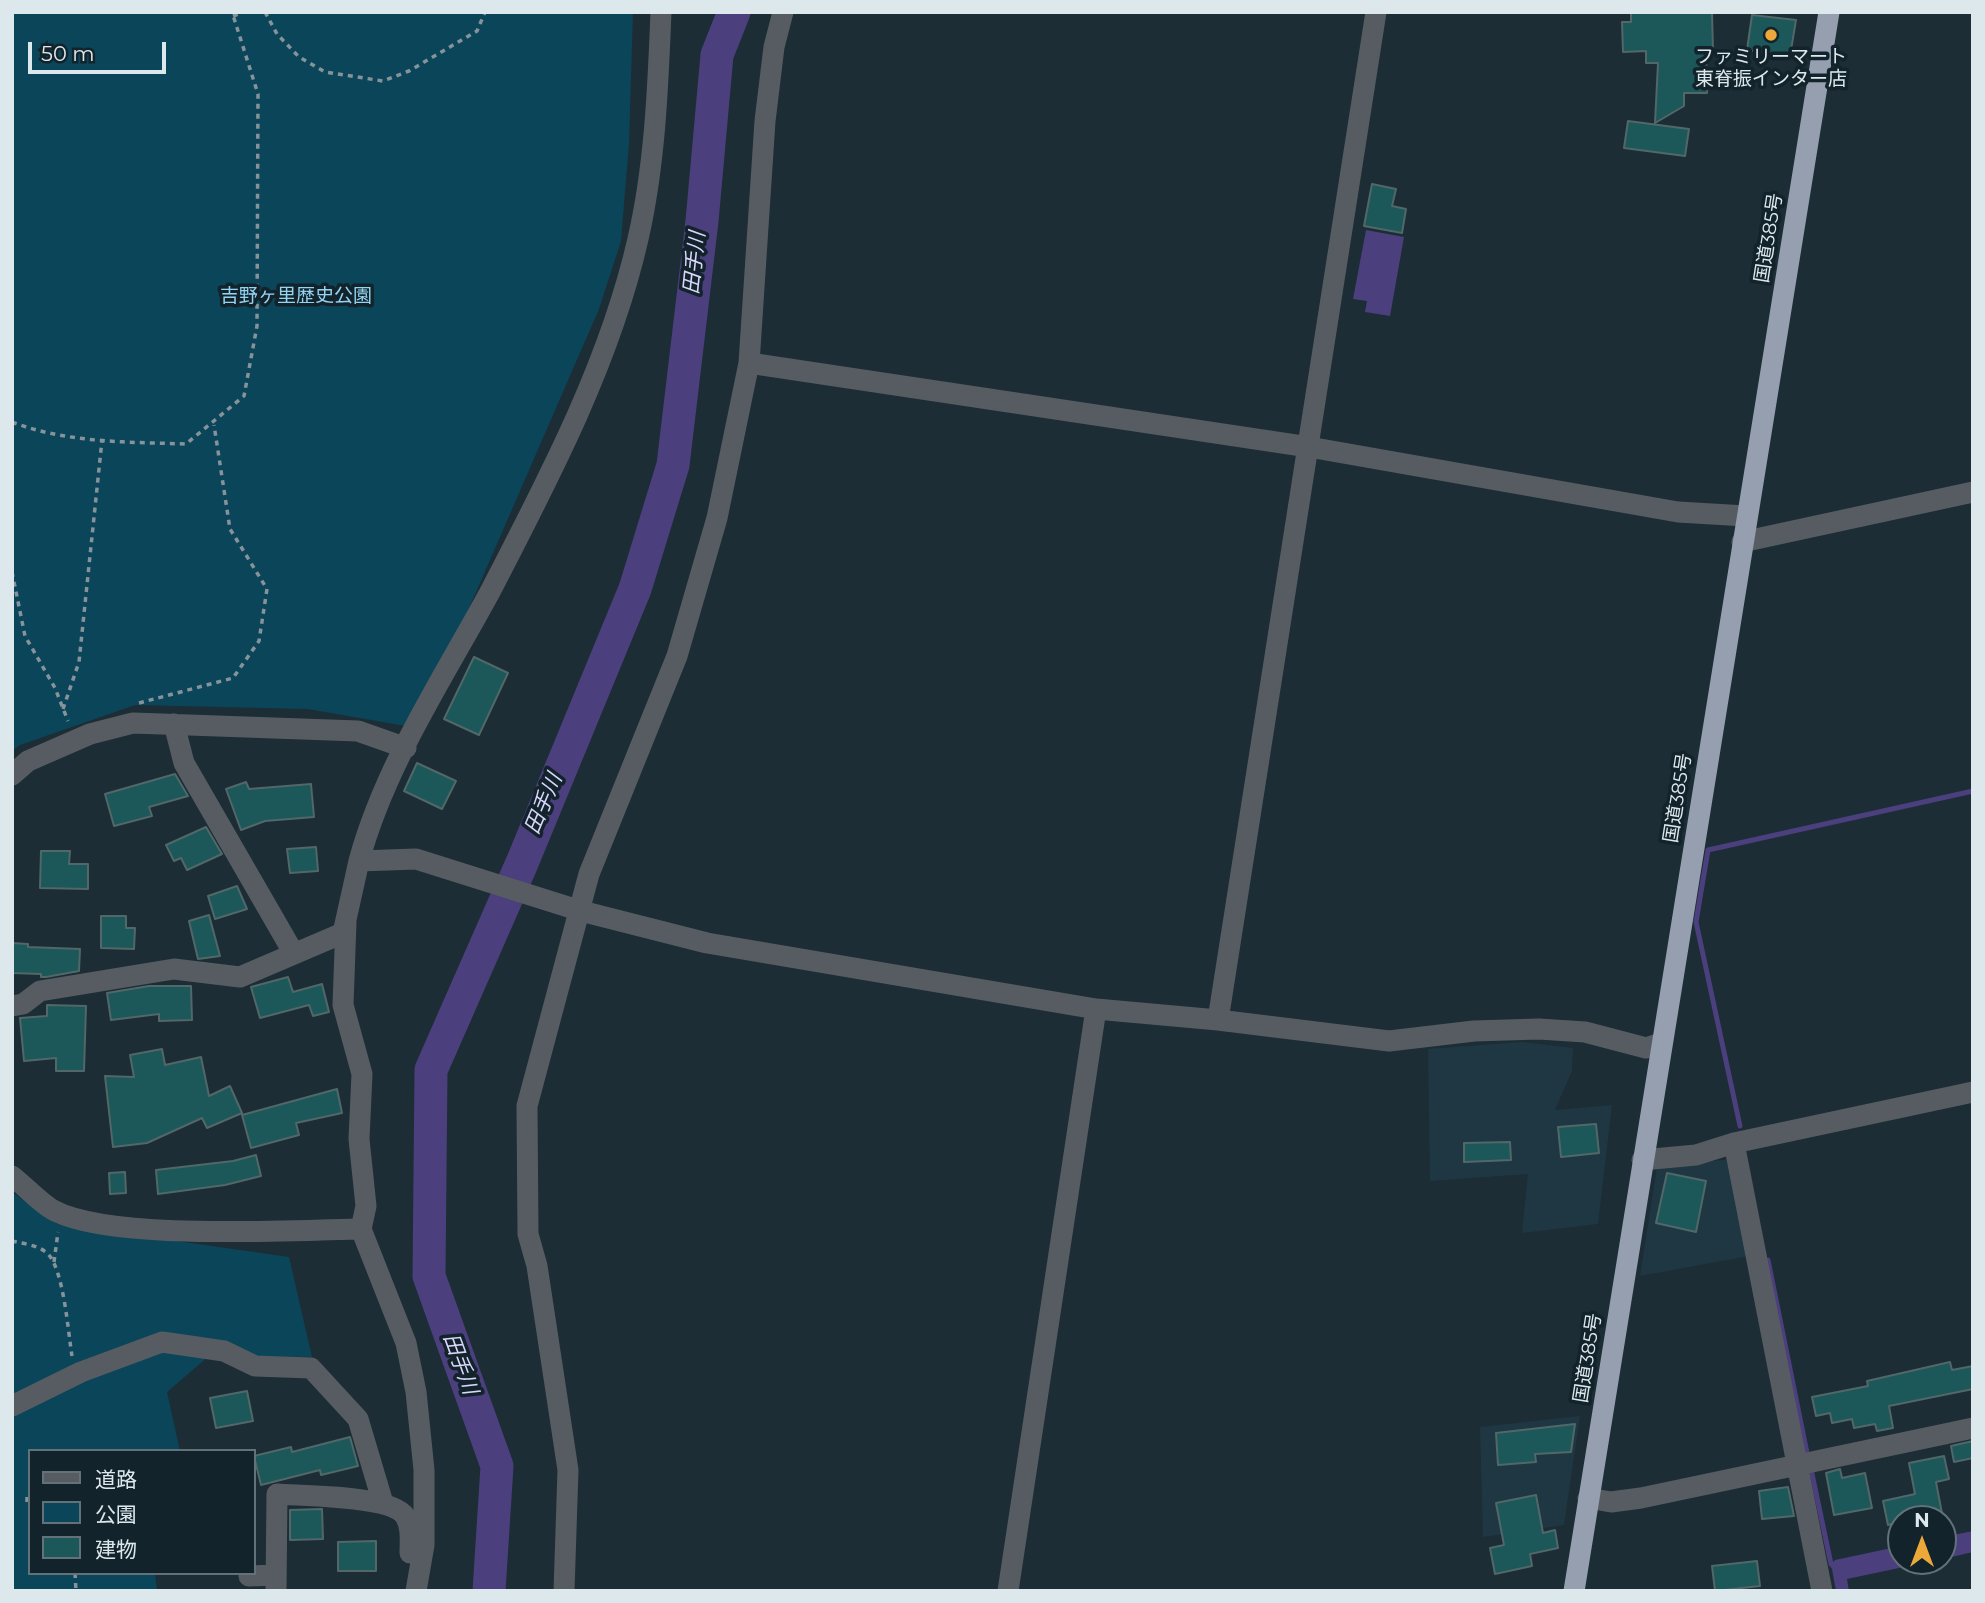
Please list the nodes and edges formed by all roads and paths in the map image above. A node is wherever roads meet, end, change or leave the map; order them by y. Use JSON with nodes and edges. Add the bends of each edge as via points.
{"nodes":[{"id":1,"x":244,"y":12,"type":"edge"},
{"id":2,"x":265,"y":12,"type":"edge"},
{"id":3,"x":485,"y":12,"type":"edge"},
{"id":4,"x":661,"y":12,"type":"edge"},
{"id":5,"x":783,"y":12,"type":"edge"},
{"id":6,"x":1377,"y":12,"type":"edge"},
{"id":7,"x":1829,"y":12,"type":"edge"},
{"id":8,"x":233,"y":14,"type":"edge"},
{"id":9,"x":749,"y":363,"type":"junction"},
{"id":10,"x":12,"y":422,"type":"edge"},
{"id":11,"x":214,"y":424,"type":"junction"},
{"id":12,"x":102,"y":440,"type":"junction"},
{"id":13,"x":1309,"y":447,"type":"junction"},
{"id":14,"x":1973,"y":492,"type":"edge"},
{"id":15,"x":1746,"y":516,"type":"junction"},
{"id":16,"x":1742,"y":542,"type":"junction"},
{"id":17,"x":12,"y":572,"type":"edge"},
{"id":18,"x":130,"y":705,"type":"dead end"},
{"id":19,"x":63,"y":709,"type":"junction"},
{"id":20,"x":80,"y":718,"type":"dead end"},
{"id":21,"x":174,"y":724,"type":"junction"},
{"id":22,"x":406,"y":748,"type":"junction"},
{"id":23,"x":12,"y":775,"type":"edge"},
{"id":24,"x":359,"y":861,"type":"junction"},
{"id":25,"x":581,"y":911,"type":"junction"},
{"id":26,"x":346,"y":922,"type":"junction"},
{"id":27,"x":293,"y":953,"type":"junction"},
{"id":28,"x":12,"y":1006,"type":"edge"},
{"id":29,"x":1096,"y":1009,"type":"junction"},
{"id":30,"x":1218,"y":1020,"type":"junction"},
{"id":31,"x":1661,"y":1043,"type":"junction"},
{"id":32,"x":1973,"y":1092,"type":"edge"},
{"id":33,"x":1734,"y":1143,"type":"junction"},
{"id":34,"x":1643,"y":1160,"type":"junction"},
{"id":35,"x":12,"y":1175,"type":"edge"},
{"id":36,"x":60,"y":1212,"type":"junction"},
{"id":37,"x":361,"y":1229,"type":"junction"},
{"id":38,"x":12,"y":1241,"type":"edge"},
{"id":39,"x":54,"y":1265,"type":"junction"},
{"id":40,"x":75,"y":1375,"type":"junction"},
{"id":41,"x":12,"y":1406,"type":"edge"},
{"id":42,"x":1973,"y":1428,"type":"edge"},
{"id":43,"x":1797,"y":1463,"type":"junction"},
{"id":44,"x":27,"y":1497,"type":"dead end"},
{"id":45,"x":1588,"y":1498,"type":"junction"},
{"id":46,"x":383,"y":1503,"type":"junction"},
{"id":47,"x":28,"y":1504,"type":"edge"},
{"id":48,"x":249,"y":1576,"type":"dead end"},
{"id":49,"x":276,"y":1583,"type":"edge"},
{"id":50,"x":411,"y":1591,"type":"edge"},
{"id":51,"x":416,"y":1591,"type":"edge"},
{"id":52,"x":564,"y":1591,"type":"edge"},
{"id":53,"x":1008,"y":1591,"type":"edge"},
{"id":54,"x":1574,"y":1591,"type":"edge"},
{"id":55,"x":1822,"y":1591,"type":"edge"}],
"edges":[{"from":1,"to":8,"type":"path"},
{"from":2,"to":3,"type":"path","via":[[277,34],[299,57],[325,72],[383,81],[477,31]]},
{"from":4,"to":22,"type":"street","via":[[652,147],[639,237],[619,312],[549,480]]},
{"from":5,"to":9,"type":"street","via":[[765,121]]},
{"from":6,"to":13,"type":"street"},
{"from":7,"to":15,"type":"highway","name":"国道385号"},
{"from":8,"to":11,"type":"path","via":[[258,94],[257,326],[244,396]]},
{"from":9,"to":13,"type":"street"},
{"from":9,"to":25,"type":"street","via":[[717,518],[677,656],[589,874]]},
{"from":10,"to":12,"type":"path","via":[[35,431]]},
{"from":11,"to":12,"type":"path","via":[[186,444]]},
{"from":11,"to":18,"type":"path","via":[[230,529],[267,589],[259,640],[233,678]]},
{"from":12,"to":19,"type":"path","via":[[79,662]]},
{"from":13,"to":15,"type":"street","via":[[1678,512]]},
{"from":13,"to":30,"type":"street"},
{"from":14,"to":16,"type":"street"},
{"from":15,"to":16,"type":"highway","name":"国道385号"},
{"from":16,"to":31,"type":"highway","name":"国道385号"},
{"from":17,"to":19,"type":"path","via":[[25,636]]},
{"from":19,"to":20,"type":"path","via":[[68,721]]},
{"from":21,"to":22,"type":"street","via":[[358,732]]},
{"from":21,"to":23,"type":"street","via":[[132,723],[90,734],[28,761]]},
{"from":21,"to":27,"type":"street","via":[[184,763]]},
{"from":22,"to":24,"type":"street","via":[[368,828]]},
{"from":24,"to":25,"type":"street","via":[[416,859]]},
{"from":24,"to":26,"type":"street"},
{"from":25,"to":29,"type":"street","via":[[707,943]]},
{"from":25,"to":52,"type":"street","via":[[527,1106],[528,1234],[537,1266],[568,1470]]},
{"from":26,"to":27,"type":"street","via":[[343,933]]},
{"from":26,"to":37,"type":"street","via":[[343,1005],[362,1074],[359,1139],[366,1206]]},
{"from":27,"to":28,"type":"street","via":[[240,977],[174,969],[40,991]]},
{"from":29,"to":30,"type":"street"},
{"from":29,"to":53,"type":"street"},
{"from":30,"to":31,"type":"street","via":[[1389,1041],[1539,1029],[1586,1032],[1646,1048]]},
{"from":31,"to":34,"type":"highway","name":"国道385号"},
{"from":32,"to":33,"type":"street"},
{"from":33,"to":34,"type":"street","via":[[1696,1155]]},
{"from":33,"to":43,"type":"street"},
{"from":34,"to":45,"type":"highway","name":"国道385号"},
{"from":35,"to":36,"type":"street"},
{"from":36,"to":37,"type":"street","via":[[95,1223],[158,1228]]},
{"from":36,"to":39,"type":"path"},
{"from":37,"to":51,"type":"street","via":[[406,1343],[416,1392],[424,1470],[424,1545]]},
{"from":38,"to":39,"type":"path","via":[[38,1248]]},
{"from":39,"to":40,"type":"path"},
{"from":40,"to":41,"type":"street"},
{"from":40,"to":46,"type":"street","via":[[162,1342],[224,1351],[255,1366],[311,1368],[358,1419]]},
{"from":42,"to":43,"type":"street"},
{"from":43,"to":45,"type":"street","via":[[1641,1498],[1611,1502]]},
{"from":43,"to":55,"type":"street"},
{"from":44,"to":47,"type":"path"},
{"from":45,"to":54,"type":"highway","name":"国道385号"},
{"from":46,"to":49,"type":"street","via":[[277,1494]]},
{"from":46,"to":50,"type":"street","via":[[404,1514],[410,1528]]},
{"from":48,"to":49,"type":"street"}]}
